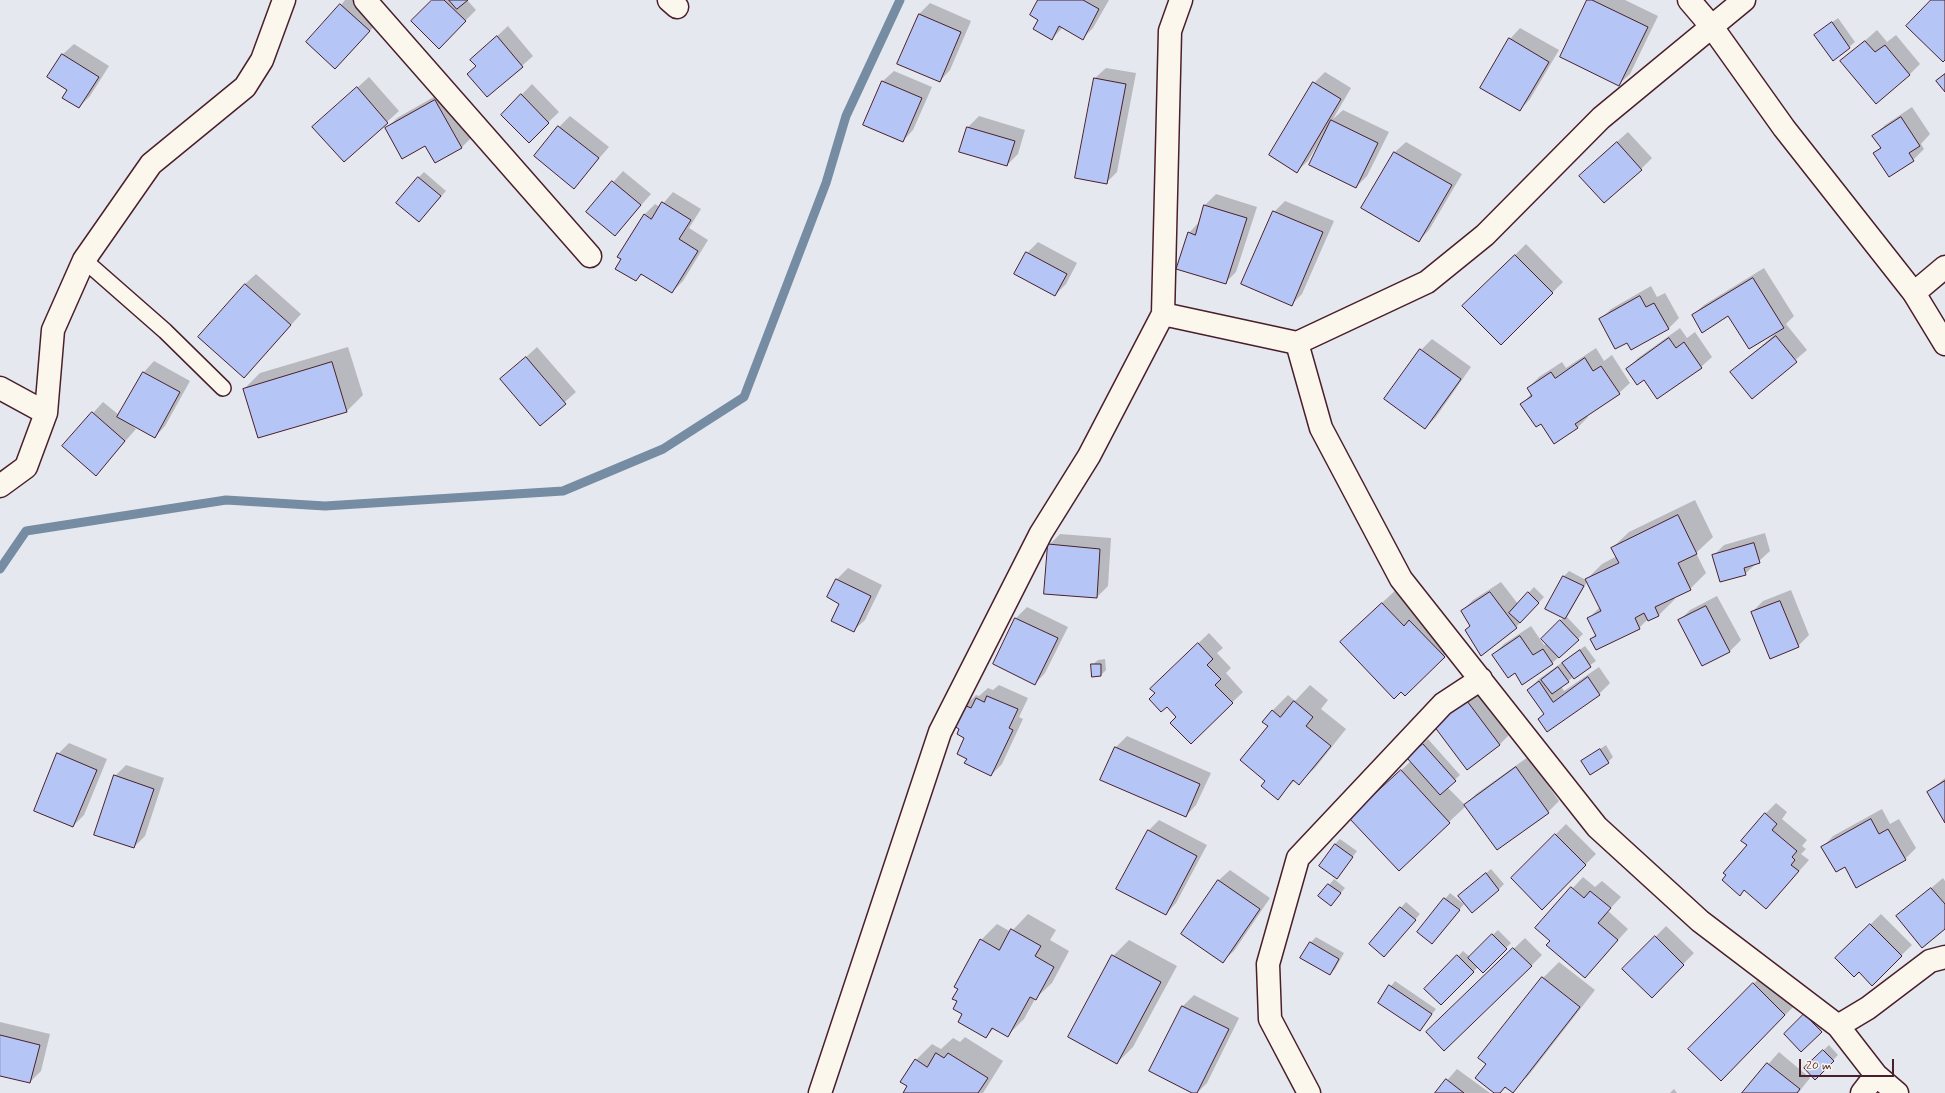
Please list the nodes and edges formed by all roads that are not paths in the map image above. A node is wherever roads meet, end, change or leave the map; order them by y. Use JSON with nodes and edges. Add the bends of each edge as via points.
{"nodes":[{"id":1,"x":284,"y":0,"type":"edge"},
{"id":2,"x":365,"y":0,"type":"edge"},
{"id":3,"x":1181,"y":0,"type":"edge"},
{"id":4,"x":1689,"y":0,"type":"edge"},
{"id":5,"x":1744,"y":0,"type":"edge"},
{"id":6,"x":1712,"y":27,"type":"junction"},
{"id":7,"x":590,"y":256,"type":"dead end"},
{"id":8,"x":84,"y":260,"type":"junction"},
{"id":9,"x":1945,"y":267,"type":"edge"},
{"id":10,"x":1914,"y":293,"type":"junction"},
{"id":11,"x":1163,"y":314,"type":"junction"},
{"id":12,"x":1298,"y":343,"type":"junction"},
{"id":13,"x":1945,"y":344,"type":"edge"},
{"id":14,"x":0,"y":388,"type":"edge"},
{"id":15,"x":223,"y":388,"type":"dead end"},
{"id":16,"x":46,"y":413,"type":"junction"},
{"id":17,"x":0,"y":486,"type":"edge"},
{"id":18,"x":1481,"y":679,"type":"junction"},
{"id":19,"x":1945,"y":957,"type":"edge"},
{"id":20,"x":1838,"y":1026,"type":"junction"},
{"id":21,"x":1876,"y":1075,"type":"junction"},
{"id":22,"x":820,"y":1093,"type":"edge"},
{"id":23,"x":1309,"y":1093,"type":"edge"},
{"id":24,"x":1862,"y":1093,"type":"edge"},
{"id":25,"x":1897,"y":1093,"type":"edge"}],
"edges":[{"from":1,"to":8,"type":"street","via":[[262,60],[245,87],[151,164]]},
{"from":2,"to":7,"type":"street"},
{"from":3,"to":11,"type":"street","via":[[1170,32]]},
{"from":4,"to":6,"type":"street"},
{"from":5,"to":6,"type":"street"},
{"from":6,"to":10,"type":"street","via":[[1784,128]]},
{"from":6,"to":12,"type":"street","via":[[1601,118],[1485,234],[1427,282]]},
{"from":8,"to":15,"type":"lane","via":[[165,331]]},
{"from":8,"to":16,"type":"street","via":[[53,330]]},
{"from":9,"to":10,"type":"street"},
{"from":10,"to":13,"type":"street"},
{"from":11,"to":12,"type":"street"},
{"from":11,"to":22,"type":"street","via":[[1089,456],[1041,533],[940,732]]},
{"from":12,"to":18,"type":"street","via":[[1321,428],[1402,579]]},
{"from":14,"to":16,"type":"street"},
{"from":16,"to":17,"type":"street","via":[[26,467]]},
{"from":18,"to":20,"type":"street","via":[[1597,827],[1700,921]]},
{"from":18,"to":23,"type":"street","via":[[1443,704],[1298,858],[1268,964],[1270,1018]]},
{"from":19,"to":20,"type":"street","via":[[1930,960],[1868,1008]]},
{"from":20,"to":21,"type":"street"},
{"from":21,"to":24,"type":"street"},
{"from":21,"to":25,"type":"street"}]}
